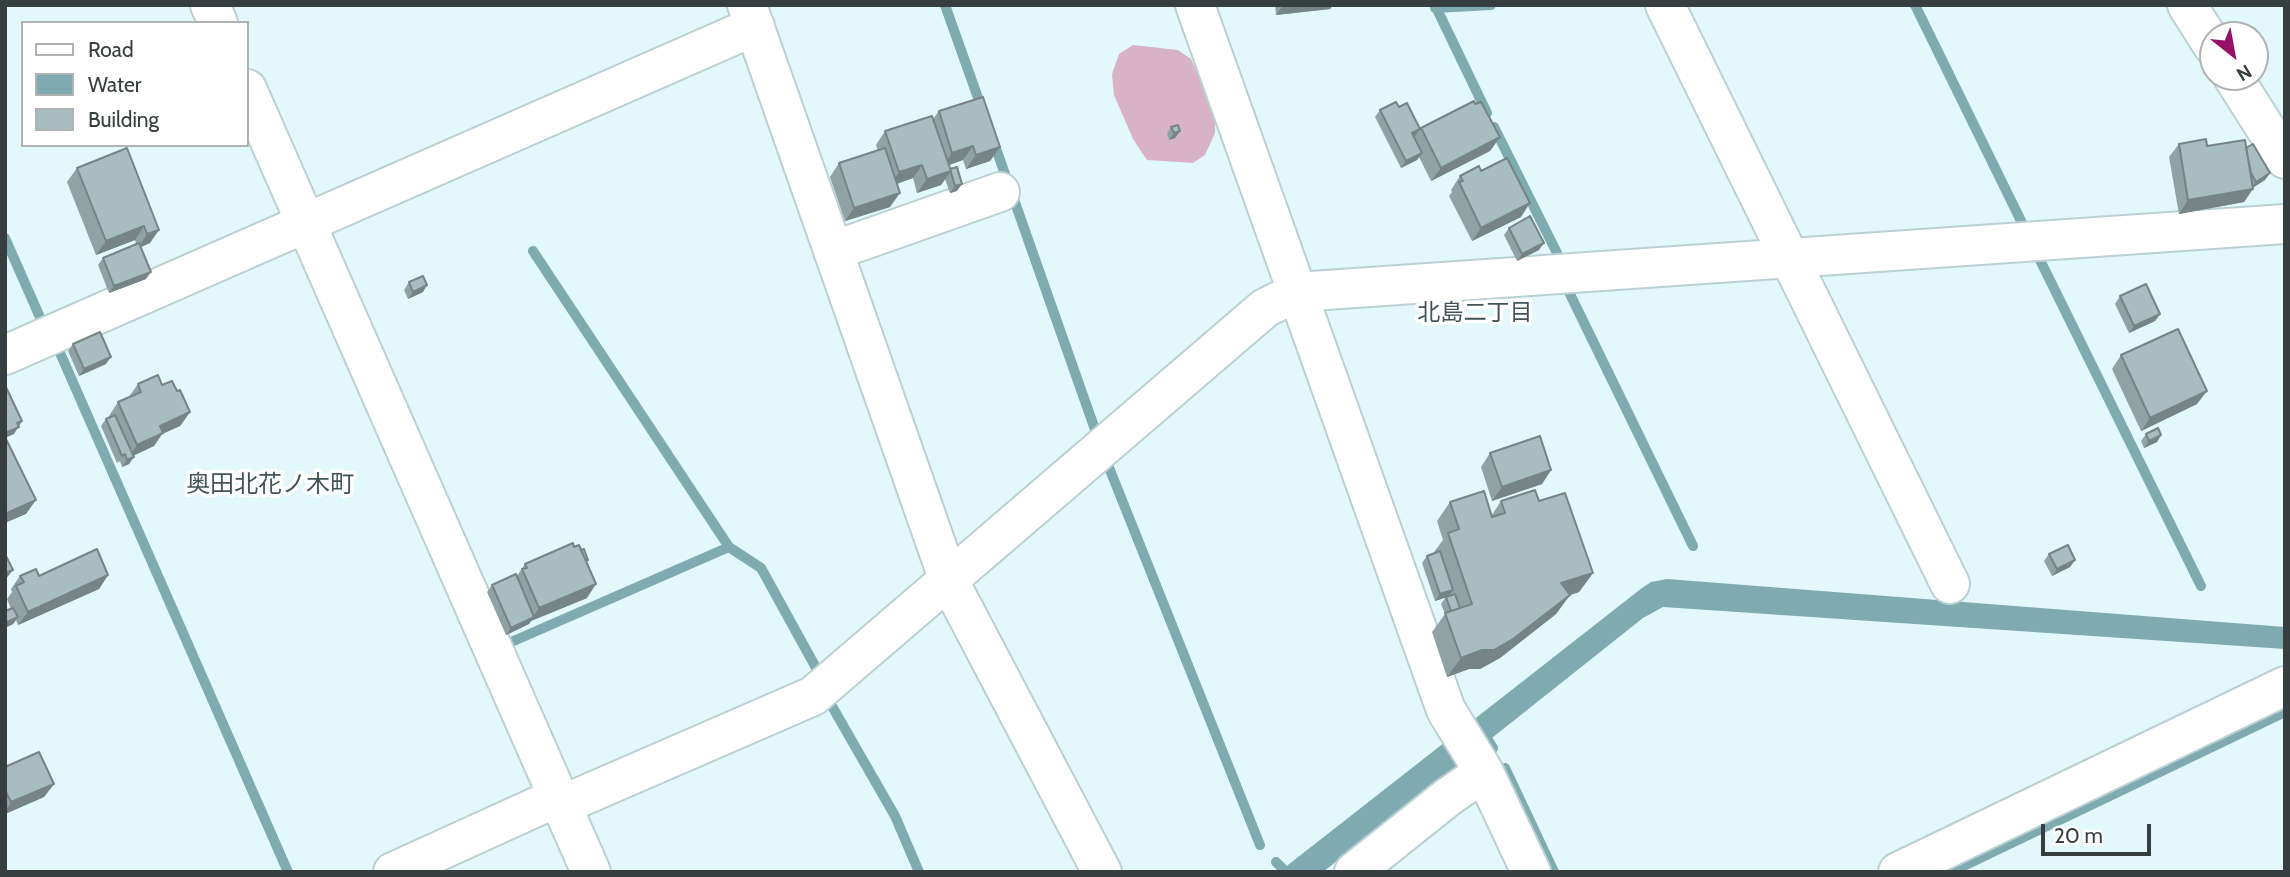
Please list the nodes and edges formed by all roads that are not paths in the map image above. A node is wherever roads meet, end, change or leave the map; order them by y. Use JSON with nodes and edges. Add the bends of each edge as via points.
{"nodes":[{"id":1,"x":210,"y":5,"type":"edge"},
{"id":2,"x":1195,"y":5,"type":"edge"},
{"id":3,"x":1665,"y":5,"type":"edge"},
{"id":4,"x":2188,"y":5,"type":"edge"},
{"id":5,"x":751,"y":16,"type":"edge"},
{"id":6,"x":217,"y":21,"type":"edge"},
{"id":7,"x":2199,"y":23,"type":"edge"},
{"id":8,"x":248,"y":91,"type":"edge"},
{"id":9,"x":2242,"y":91,"type":"edge"},
{"id":10,"x":2285,"y":159,"type":"edge"},
{"id":11,"x":1000,"y":192,"type":"dead end"},
{"id":12,"x":305,"y":222,"type":"junction"},
{"id":13,"x":2285,"y":224,"type":"edge"},
{"id":14,"x":833,"y":251,"type":"junction"},
{"id":15,"x":1790,"y":258,"type":"junction"},
{"id":16,"x":1297,"y":292,"type":"junction"},
{"id":17,"x":5,"y":355,"type":"edge"},
{"id":18,"x":949,"y":581,"type":"junction"},
{"id":19,"x":1950,"y":584,"type":"dead end"},
{"id":20,"x":2285,"y":686,"type":"edge"},
{"id":21,"x":1482,"y":767,"type":"junction"},
{"id":22,"x":560,"y":801,"type":"junction"},
{"id":23,"x":393,"y":872,"type":"edge"},
{"id":24,"x":591,"y":872,"type":"edge"},
{"id":25,"x":1102,"y":872,"type":"edge"},
{"id":26,"x":1354,"y":872,"type":"edge"},
{"id":27,"x":1531,"y":872,"type":"edge"},
{"id":28,"x":1898,"y":872,"type":"edge"}],
"edges":[{"from":1,"to":6,"type":"street"},
{"from":2,"to":16,"type":"street"},
{"from":3,"to":15,"type":"street"},
{"from":4,"to":7,"type":"street"},
{"from":5,"to":12,"type":"street"},
{"from":5,"to":14,"type":"street"},
{"from":8,"to":12,"type":"street"},
{"from":9,"to":10,"type":"street"},
{"from":11,"to":14,"type":"street"},
{"from":12,"to":17,"type":"street"},
{"from":12,"to":22,"type":"street"},
{"from":13,"to":15,"type":"street"},
{"from":14,"to":18,"type":"street"},
{"from":15,"to":16,"type":"street"},
{"from":15,"to":19,"type":"street"},
{"from":16,"to":18,"type":"street","via":[[1265,308]]},
{"from":16,"to":21,"type":"street","via":[[1451,717]]},
{"from":18,"to":22,"type":"street","via":[[813,696]]},
{"from":18,"to":25,"type":"street"},
{"from":20,"to":28,"type":"street"},
{"from":21,"to":26,"type":"street"},
{"from":21,"to":27,"type":"street"},
{"from":22,"to":23,"type":"street"},
{"from":22,"to":24,"type":"street"}]}
